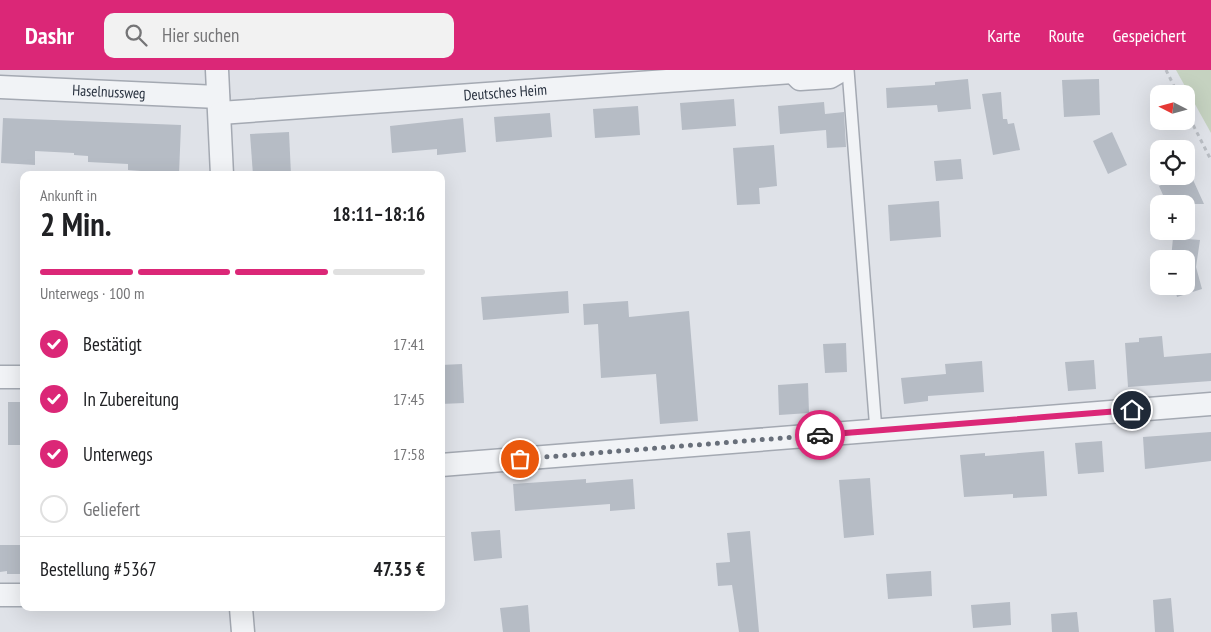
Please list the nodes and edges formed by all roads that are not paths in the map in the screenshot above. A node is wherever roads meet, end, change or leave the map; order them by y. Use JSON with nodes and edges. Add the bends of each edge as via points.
{"nodes":[{"id":1,"x":217,"y":70,"type":"edge"},
{"id":2,"x":842,"y":70,"type":"edge"},
{"id":3,"x":848,"y":70,"type":"edge"},
{"id":4,"x":792,"y":71,"type":"edge"},
{"id":5,"x":0,"y":88,"type":"edge"},
{"id":6,"x":219,"y":105,"type":"junction"},
{"id":7,"x":222,"y":171,"type":"edge"},
{"id":8,"x":20,"y":377,"type":"edge"},
{"id":9,"x":0,"y":378,"type":"edge"},
{"id":10,"x":1211,"y":404,"type":"edge"},
{"id":11,"x":876,"y":431,"type":"junction"},
{"id":12,"x":445,"y":465,"type":"edge"},
{"id":13,"x":20,"y":595,"type":"edge"},
{"id":14,"x":0,"y":596,"type":"edge"},
{"id":15,"x":242,"y":611,"type":"edge"},
{"id":16,"x":243,"y":632,"type":"edge"}],
"edges":[{"from":1,"to":6,"type":"street"},
{"from":2,"to":4,"type":"street","name":"Deutsches Heim","via":[[830,77],[800,79]]},
{"from":3,"to":11,"type":"lane"},
{"from":4,"to":6,"type":"street","name":"Deutsches Heim"},
{"from":5,"to":6,"type":"street","name":"Haselnussweg"},
{"from":6,"to":7,"type":"street"},
{"from":8,"to":9,"type":"street"},
{"from":10,"to":11,"type":"street"},
{"from":11,"to":12,"type":"street"},
{"from":13,"to":14,"type":"street"},
{"from":15,"to":16,"type":"street"}]}
